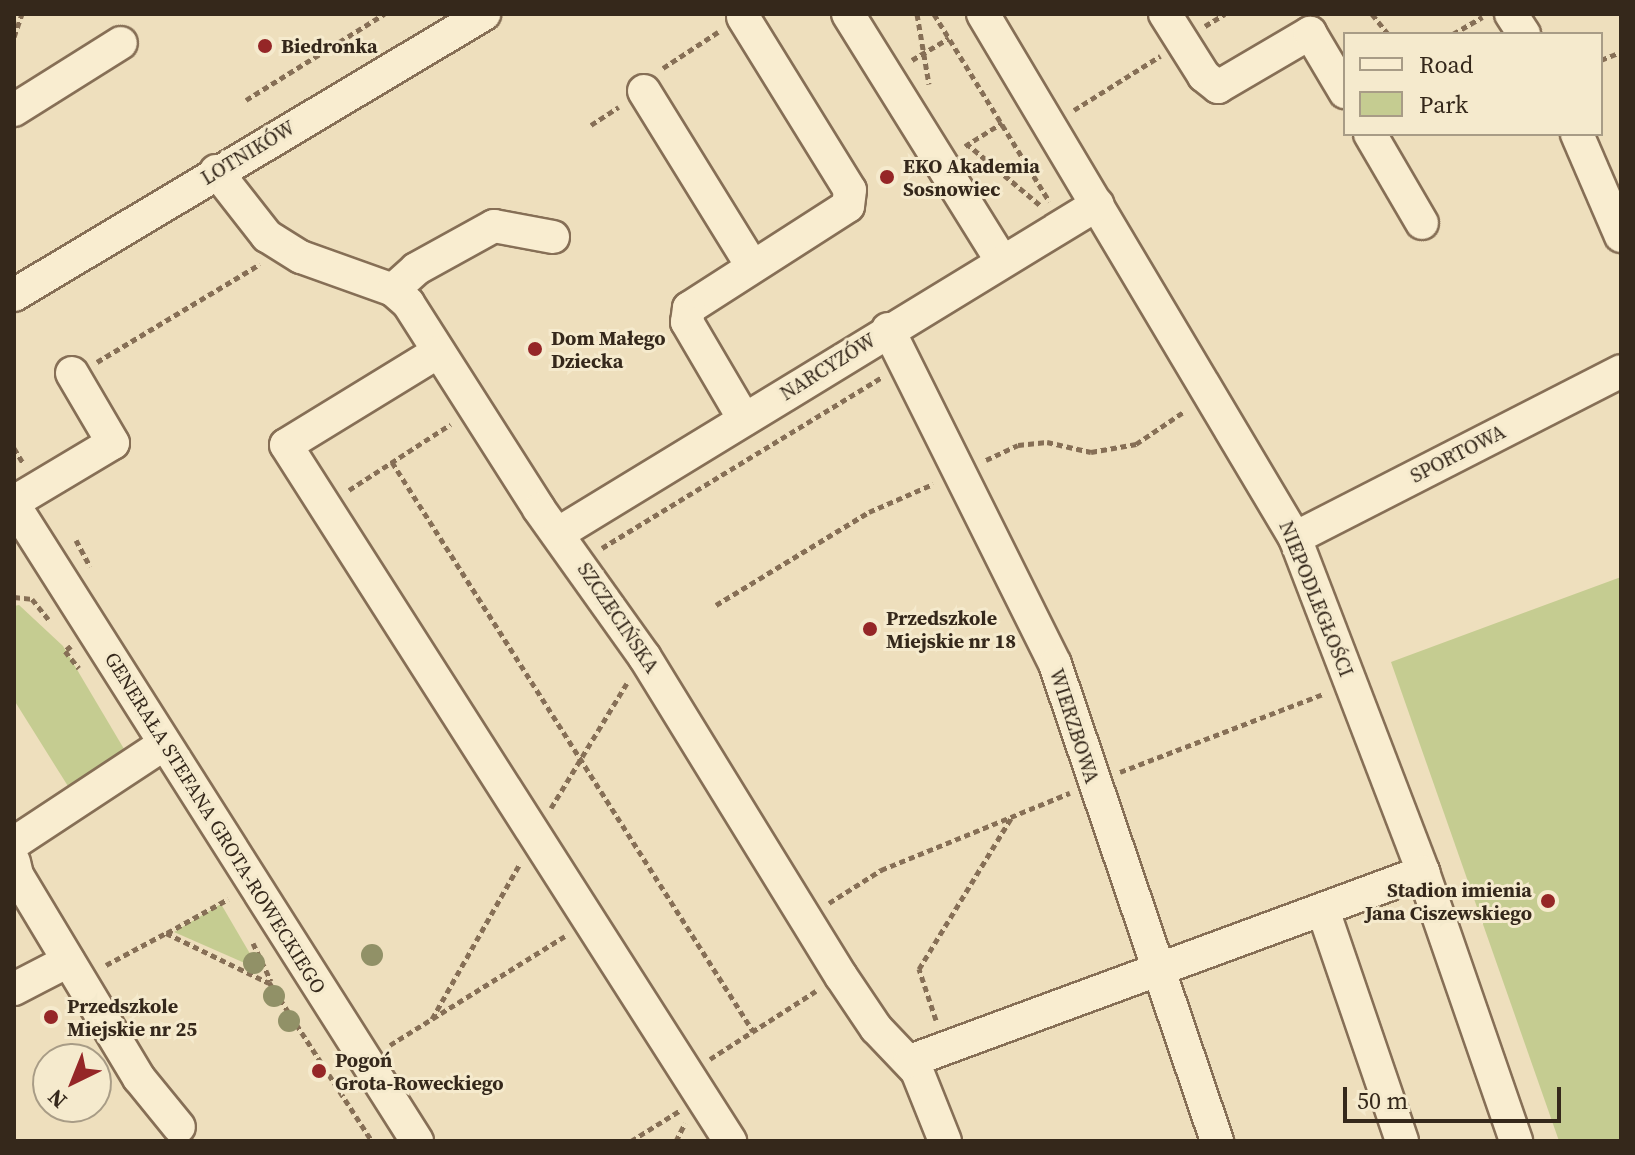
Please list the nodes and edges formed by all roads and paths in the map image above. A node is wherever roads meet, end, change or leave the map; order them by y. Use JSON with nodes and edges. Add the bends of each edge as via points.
{"nodes":[{"id":1,"x":22,"y":14,"type":"edge"},
{"id":2,"x":384,"y":14,"type":"edge"},
{"id":3,"x":848,"y":14,"type":"edge"},
{"id":4,"x":917,"y":14,"type":"edge"},
{"id":5,"x":934,"y":14,"type":"edge"},
{"id":6,"x":983,"y":14,"type":"edge"},
{"id":7,"x":1165,"y":14,"type":"edge"},
{"id":8,"x":1225,"y":14,"type":"edge"},
{"id":9,"x":1372,"y":14,"type":"edge"},
{"id":10,"x":1486,"y":14,"type":"edge"},
{"id":11,"x":1511,"y":14,"type":"edge"},
{"id":12,"x":476,"y":16,"type":"edge"},
{"id":13,"x":743,"y":17,"type":"dead end"},
{"id":14,"x":1386,"y":32,"type":"edge"},
{"id":15,"x":1456,"y":32,"type":"edge"},
{"id":16,"x":1523,"y":32,"type":"edge"},
{"id":17,"x":14,"y":37,"type":"edge"},
{"id":18,"x":949,"y":38,"type":"junction"},
{"id":19,"x":1182,"y":42,"type":"junction"},
{"id":20,"x":121,"y":43,"type":"dead end"},
{"id":21,"x":924,"y":53,"type":"junction"},
{"id":22,"x":887,"y":76,"type":"junction"},
{"id":23,"x":1343,"y":89,"type":"edge"},
{"id":24,"x":644,"y":91,"type":"dead end"},
{"id":25,"x":930,"y":91,"type":"dead end"},
{"id":26,"x":246,"y":100,"type":"dead end"},
{"id":27,"x":14,"y":110,"type":"edge"},
{"id":28,"x":1002,"y":123,"type":"junction"},
{"id":29,"x":1073,"y":124,"type":"dead end"},
{"id":30,"x":1371,"y":136,"type":"edge"},
{"id":31,"x":1578,"y":136,"type":"edge"},
{"id":32,"x":967,"y":144,"type":"junction"},
{"id":33,"x":948,"y":148,"type":"junction"},
{"id":34,"x":216,"y":171,"type":"junction"},
{"id":35,"x":1098,"y":204,"type":"junction"},
{"id":36,"x":1422,"y":223,"type":"dead end"},
{"id":37,"x":1063,"y":225,"type":"junction"},
{"id":38,"x":1621,"y":236,"type":"edge"},
{"id":39,"x":553,"y":237,"type":"dead end"},
{"id":40,"x":281,"y":245,"type":"junction"},
{"id":41,"x":1002,"y":261,"type":"junction"},
{"id":42,"x":752,"y":266,"type":"junction"},
{"id":43,"x":393,"y":290,"type":"junction"},
{"id":44,"x":14,"y":295,"type":"edge"},
{"id":45,"x":888,"y":329,"type":"junction"},
{"id":46,"x":438,"y":352,"type":"junction"},
{"id":47,"x":1621,"y":371,"type":"edge"},
{"id":48,"x":73,"y":375,"type":"joint"},
{"id":49,"x":1214,"y":395,"type":"junction"},
{"id":50,"x":476,"y":408,"type":"junction"},
{"id":51,"x":744,"y":419,"type":"junction"},
{"id":52,"x":392,"y":462,"type":"junction"},
{"id":53,"x":963,"y":471,"type":"junction"},
{"id":54,"x":14,"y":503,"type":"edge"},
{"id":55,"x":323,"y":505,"type":"junction"},
{"id":56,"x":559,"y":533,"type":"junction"},
{"id":57,"x":1295,"y":538,"type":"junction"},
{"id":58,"x":14,"y":597,"type":"edge"},
{"id":59,"x":37,"y":602,"type":"dead end"},
{"id":60,"x":716,"y":605,"type":"dead end"},
{"id":61,"x":1338,"y":689,"type":"dead end"},
{"id":62,"x":164,"y":744,"type":"junction"},
{"id":63,"x":1094,"y":784,"type":"junction"},
{"id":64,"x":1012,"y":818,"type":"junction"},
{"id":65,"x":14,"y":843,"type":"edge"},
{"id":66,"x":14,"y":862,"type":"edge"},
{"id":67,"x":1423,"y":872,"type":"junction"},
{"id":68,"x":228,"y":899,"type":"dead end"},
{"id":69,"x":1323,"y":910,"type":"junction"},
{"id":70,"x":805,"y":919,"type":"junction"},
{"id":71,"x":589,"y":921,"type":"junction"},
{"id":72,"x":166,"y":933,"type":"junction"},
{"id":73,"x":80,"y":966,"type":"junction"},
{"id":74,"x":1158,"y":969,"type":"junction"},
{"id":75,"x":841,"y":976,"type":"junction"},
{"id":76,"x":14,"y":989,"type":"edge"},
{"id":77,"x":753,"y":1031,"type":"junction"},
{"id":78,"x":389,"y":1045,"type":"dead end"},
{"id":79,"x":945,"y":1046,"type":"junction"},
{"id":80,"x":910,"y":1061,"type":"junction"},
{"id":81,"x":687,"y":1074,"type":"junction"},
{"id":82,"x":684,"y":1108,"type":"dead end"},
{"id":83,"x":179,"y":1127,"type":"dead end"},
{"id":84,"x":372,"y":1140,"type":"edge"},
{"id":85,"x":417,"y":1141,"type":"edge"},
{"id":86,"x":631,"y":1141,"type":"edge"},
{"id":87,"x":730,"y":1141,"type":"edge"},
{"id":88,"x":945,"y":1141,"type":"edge"},
{"id":89,"x":1217,"y":1141,"type":"edge"},
{"id":90,"x":1402,"y":1141,"type":"edge"},
{"id":91,"x":1516,"y":1141,"type":"edge"}],
"edges":[{"from":1,"to":17,"type":"path"},
{"from":2,"to":26,"type":"path"},
{"from":3,"to":22,"type":"street"},
{"from":4,"to":21,"type":"path"},
{"from":5,"to":18,"type":"path"},
{"from":6,"to":35,"type":"street","name":"NIEPODLEGŁOŚCI"},
{"from":7,"to":19,"type":"street"},
{"from":8,"to":19,"type":"path"},
{"from":9,"to":14,"type":"path"},
{"from":10,"to":15,"type":"path"},
{"from":11,"to":16,"type":"street"},
{"from":12,"to":34,"type":"street","name":"LOTNIKÓW"},
{"from":13,"to":42,"type":"street","via":[[850,190],[848,206]]},
{"from":18,"to":21,"type":"path"},
{"from":18,"to":28,"type":"path"},
{"from":19,"to":23,"type":"street","via":[[1204,76],[1218,87],[1310,33]]},
{"from":19,"to":29,"type":"path","via":[[1068,114]]},
{"from":20,"to":27,"type":"street"},
{"from":21,"to":22,"type":"path"},
{"from":21,"to":25,"type":"path"},
{"from":22,"to":33,"type":"street"},
{"from":24,"to":42,"type":"street"},
{"from":28,"to":32,"type":"path"},
{"from":28,"to":37,"type":"path"},
{"from":30,"to":36,"type":"street"},
{"from":31,"to":38,"type":"street"},
{"from":32,"to":33,"type":"path"},
{"from":32,"to":33,"type":"path"},
{"from":32,"to":37,"type":"path"},
{"from":33,"to":41,"type":"street"},
{"from":34,"to":40,"type":"street","name":"SZCZECIŃSKA","via":[[267,236]]},
{"from":34,"to":44,"type":"street","name":"LOTNIKÓW"},
{"from":35,"to":37,"type":"street","name":"NARCYZÓW"},
{"from":35,"to":49,"type":"street","name":"NIEPODLEGŁOŚCI"},
{"from":37,"to":41,"type":"street","name":"NARCYZÓW"},
{"from":39,"to":43,"type":"street","via":[[494,226],[416,269]]},
{"from":40,"to":43,"type":"street","name":"SZCZECIŃSKA"},
{"from":40,"to":48,"type":"path","via":[[273,256]]},
{"from":41,"to":45,"type":"street","name":"NARCYZÓW"},
{"from":42,"to":51,"type":"street","via":[[689,308],[687,322]]},
{"from":43,"to":46,"type":"street","name":"SZCZECIŃSKA","via":[[408,303]]},
{"from":45,"to":51,"type":"street","name":"NARCYZÓW"},
{"from":45,"to":53,"type":"street","name":"WIERZBOWA"},
{"from":46,"to":50,"type":"street","name":"SZCZECIŃSKA"},
{"from":46,"to":55,"type":"street","via":[[286,445]]},
{"from":47,"to":57,"type":"street","name":"SPORTOWA"},
{"from":48,"to":54,"type":"street","via":[[113,443]]},
{"from":49,"to":53,"type":"path","via":[[1136,444],[1091,452],[1047,442],[1018,445]]},
{"from":49,"to":57,"type":"street","name":"NIEPODLEGŁOŚCI"},
{"from":50,"to":52,"type":"path"},
{"from":50,"to":56,"type":"street","name":"SZCZECIŃSKA"},
{"from":51,"to":56,"type":"street","name":"NARCYZÓW"},
{"from":52,"to":55,"type":"path"},
{"from":52,"to":77,"type":"path"},
{"from":53,"to":60,"type":"path","via":[[869,512]]},
{"from":53,"to":63,"type":"street","name":"WIERZBOWA","via":[[1055,664]]},
{"from":54,"to":62,"type":"street","name":"GENERAŁA STEFANA GROTA-ROWECKIEGO"},
{"from":55,"to":71,"type":"street"},
{"from":56,"to":70,"type":"street","name":"SZCZECIŃSKA","via":[[644,656]]},
{"from":57,"to":67,"type":"street","name":"NIEPODLEGŁOŚCI"},
{"from":58,"to":59,"type":"path"},
{"from":61,"to":63,"type":"path"},
{"from":62,"to":65,"type":"street"},
{"from":62,"to":85,"type":"street","name":"GENERAŁA STEFANA GROTA-ROWECKIEGO"},
{"from":63,"to":64,"type":"path"},
{"from":63,"to":74,"type":"street","name":"WIERZBOWA"},
{"from":64,"to":70,"type":"path","via":[[881,870]]},
{"from":64,"to":79,"type":"path","via":[[919,969]]},
{"from":66,"to":73,"type":"street"},
{"from":67,"to":69,"type":"street"},
{"from":67,"to":91,"type":"street","name":"NIEPODLEGŁOŚCI"},
{"from":68,"to":72,"type":"path"},
{"from":69,"to":74,"type":"street"},
{"from":69,"to":90,"type":"street"},
{"from":70,"to":75,"type":"street","name":"SZCZECIŃSKA"},
{"from":71,"to":78,"type":"path"},
{"from":71,"to":81,"type":"street"},
{"from":72,"to":73,"type":"path"},
{"from":72,"to":84,"type":"path","via":[[269,980]]},
{"from":73,"to":76,"type":"street"},
{"from":73,"to":83,"type":"street","via":[[139,1078]]},
{"from":74,"to":79,"type":"street"},
{"from":74,"to":89,"type":"street","name":"WIERZBOWA"},
{"from":75,"to":77,"type":"path"},
{"from":75,"to":80,"type":"street","name":"SZCZECIŃSKA","via":[[876,1028]]},
{"from":77,"to":81,"type":"path"},
{"from":79,"to":80,"type":"street"},
{"from":80,"to":88,"type":"street","name":"SZCZECIŃSKA","via":[[924,1083]]},
{"from":81,"to":87,"type":"street"},
{"from":82,"to":86,"type":"path"}]}
